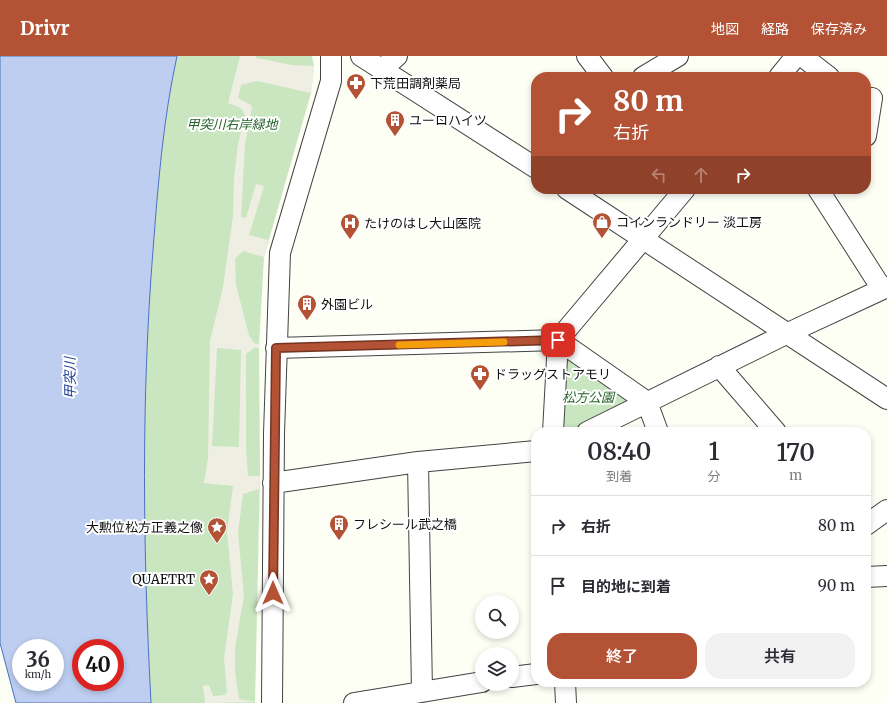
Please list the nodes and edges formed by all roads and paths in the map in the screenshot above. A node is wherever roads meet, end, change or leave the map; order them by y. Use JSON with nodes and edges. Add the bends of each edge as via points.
{"nodes":[{"id":1,"x":331,"y":56,"type":"edge"},
{"id":2,"x":361,"y":56,"type":"edge"},
{"id":3,"x":397,"y":56,"type":"edge"},
{"id":4,"x":587,"y":56,"type":"edge"},
{"id":5,"x":678,"y":56,"type":"edge"},
{"id":6,"x":796,"y":56,"type":"edge"},
{"id":7,"x":802,"y":56,"type":"edge"},
{"id":8,"x":381,"y":70,"type":"junction"},
{"id":9,"x":599,"y":72,"type":"edge"},
{"id":10,"x":651,"y":72,"type":"edge"},
{"id":11,"x":783,"y":72,"type":"edge"},
{"id":12,"x":823,"y":72,"type":"edge"},
{"id":13,"x":875,"y":98,"type":"edge"},
{"id":14,"x":871,"y":115,"type":"edge"},
{"id":15,"x":531,"y":164,"type":"edge"},
{"id":16,"x":574,"y":194,"type":"edge"},
{"id":17,"x":681,"y":194,"type":"edge"},
{"id":18,"x":821,"y":194,"type":"edge"},
{"id":19,"x":643,"y":240,"type":"junction"},
{"id":20,"x":884,"y":288,"type":"edge"},
{"id":21,"x":786,"y":334,"type":"junction"},
{"id":22,"x":558,"y":340,"type":"junction"},
{"id":23,"x":276,"y":348,"type":"junction"},
{"id":24,"x":719,"y":366,"type":"junction"},
{"id":25,"x":887,"y":399,"type":"edge"},
{"id":26,"x":647,"y":402,"type":"junction"},
{"id":27,"x":553,"y":427,"type":"edge"},
{"id":28,"x":597,"y":427,"type":"edge"},
{"id":29,"x":656,"y":427,"type":"edge"},
{"id":30,"x":772,"y":427,"type":"edge"},
{"id":31,"x":531,"y":451,"type":"edge"},
{"id":32,"x":418,"y":462,"type":"junction"},
{"id":33,"x":273,"y":483,"type":"junction"},
{"id":34,"x":887,"y":510,"type":"edge"},
{"id":35,"x":871,"y":521,"type":"edge"},
{"id":36,"x":887,"y":576,"type":"edge"},
{"id":37,"x":871,"y":577,"type":"edge"},
{"id":38,"x":531,"y":675,"type":"edge"},
{"id":39,"x":519,"y":677,"type":"edge"},
{"id":40,"x":475,"y":683,"type":"edge"},
{"id":41,"x":565,"y":687,"type":"edge"},
{"id":42,"x":422,"y":692,"type":"junction"},
{"id":43,"x":272,"y":703,"type":"edge"},
{"id":44,"x":354,"y":703,"type":"edge"},
{"id":45,"x":566,"y":703,"type":"edge"}],
"edges":[{"from":1,"to":23,"type":"street","via":[[331,81],[280,253]]},
{"from":2,"to":8,"type":"street"},
{"from":3,"to":8,"type":"street"},
{"from":4,"to":9,"type":"street"},
{"from":5,"to":10,"type":"street"},
{"from":6,"to":11,"type":"street"},
{"from":7,"to":12,"type":"street"},
{"from":8,"to":15,"type":"street"},
{"from":13,"to":14,"type":"street"},
{"from":16,"to":19,"type":"street"},
{"from":17,"to":19,"type":"street"},
{"from":18,"to":20,"type":"street"},
{"from":19,"to":21,"type":"street"},
{"from":19,"to":22,"type":"street"},
{"from":20,"to":21,"type":"street"},
{"from":21,"to":24,"type":"street"},
{"from":21,"to":25,"type":"street"},
{"from":22,"to":23,"type":"street"},
{"from":22,"to":26,"type":"street"},
{"from":22,"to":27,"type":"street"},
{"from":23,"to":33,"type":"street"},
{"from":24,"to":26,"type":"street"},
{"from":24,"to":30,"type":"street"},
{"from":26,"to":28,"type":"street"},
{"from":26,"to":29,"type":"street"},
{"from":31,"to":32,"type":"street"},
{"from":32,"to":33,"type":"street"},
{"from":32,"to":42,"type":"street"},
{"from":33,"to":43,"type":"street"},
{"from":34,"to":35,"type":"street"},
{"from":36,"to":37,"type":"street"},
{"from":38,"to":39,"type":"street"},
{"from":40,"to":42,"type":"street"},
{"from":41,"to":45,"type":"street"},
{"from":42,"to":44,"type":"street"}]}
